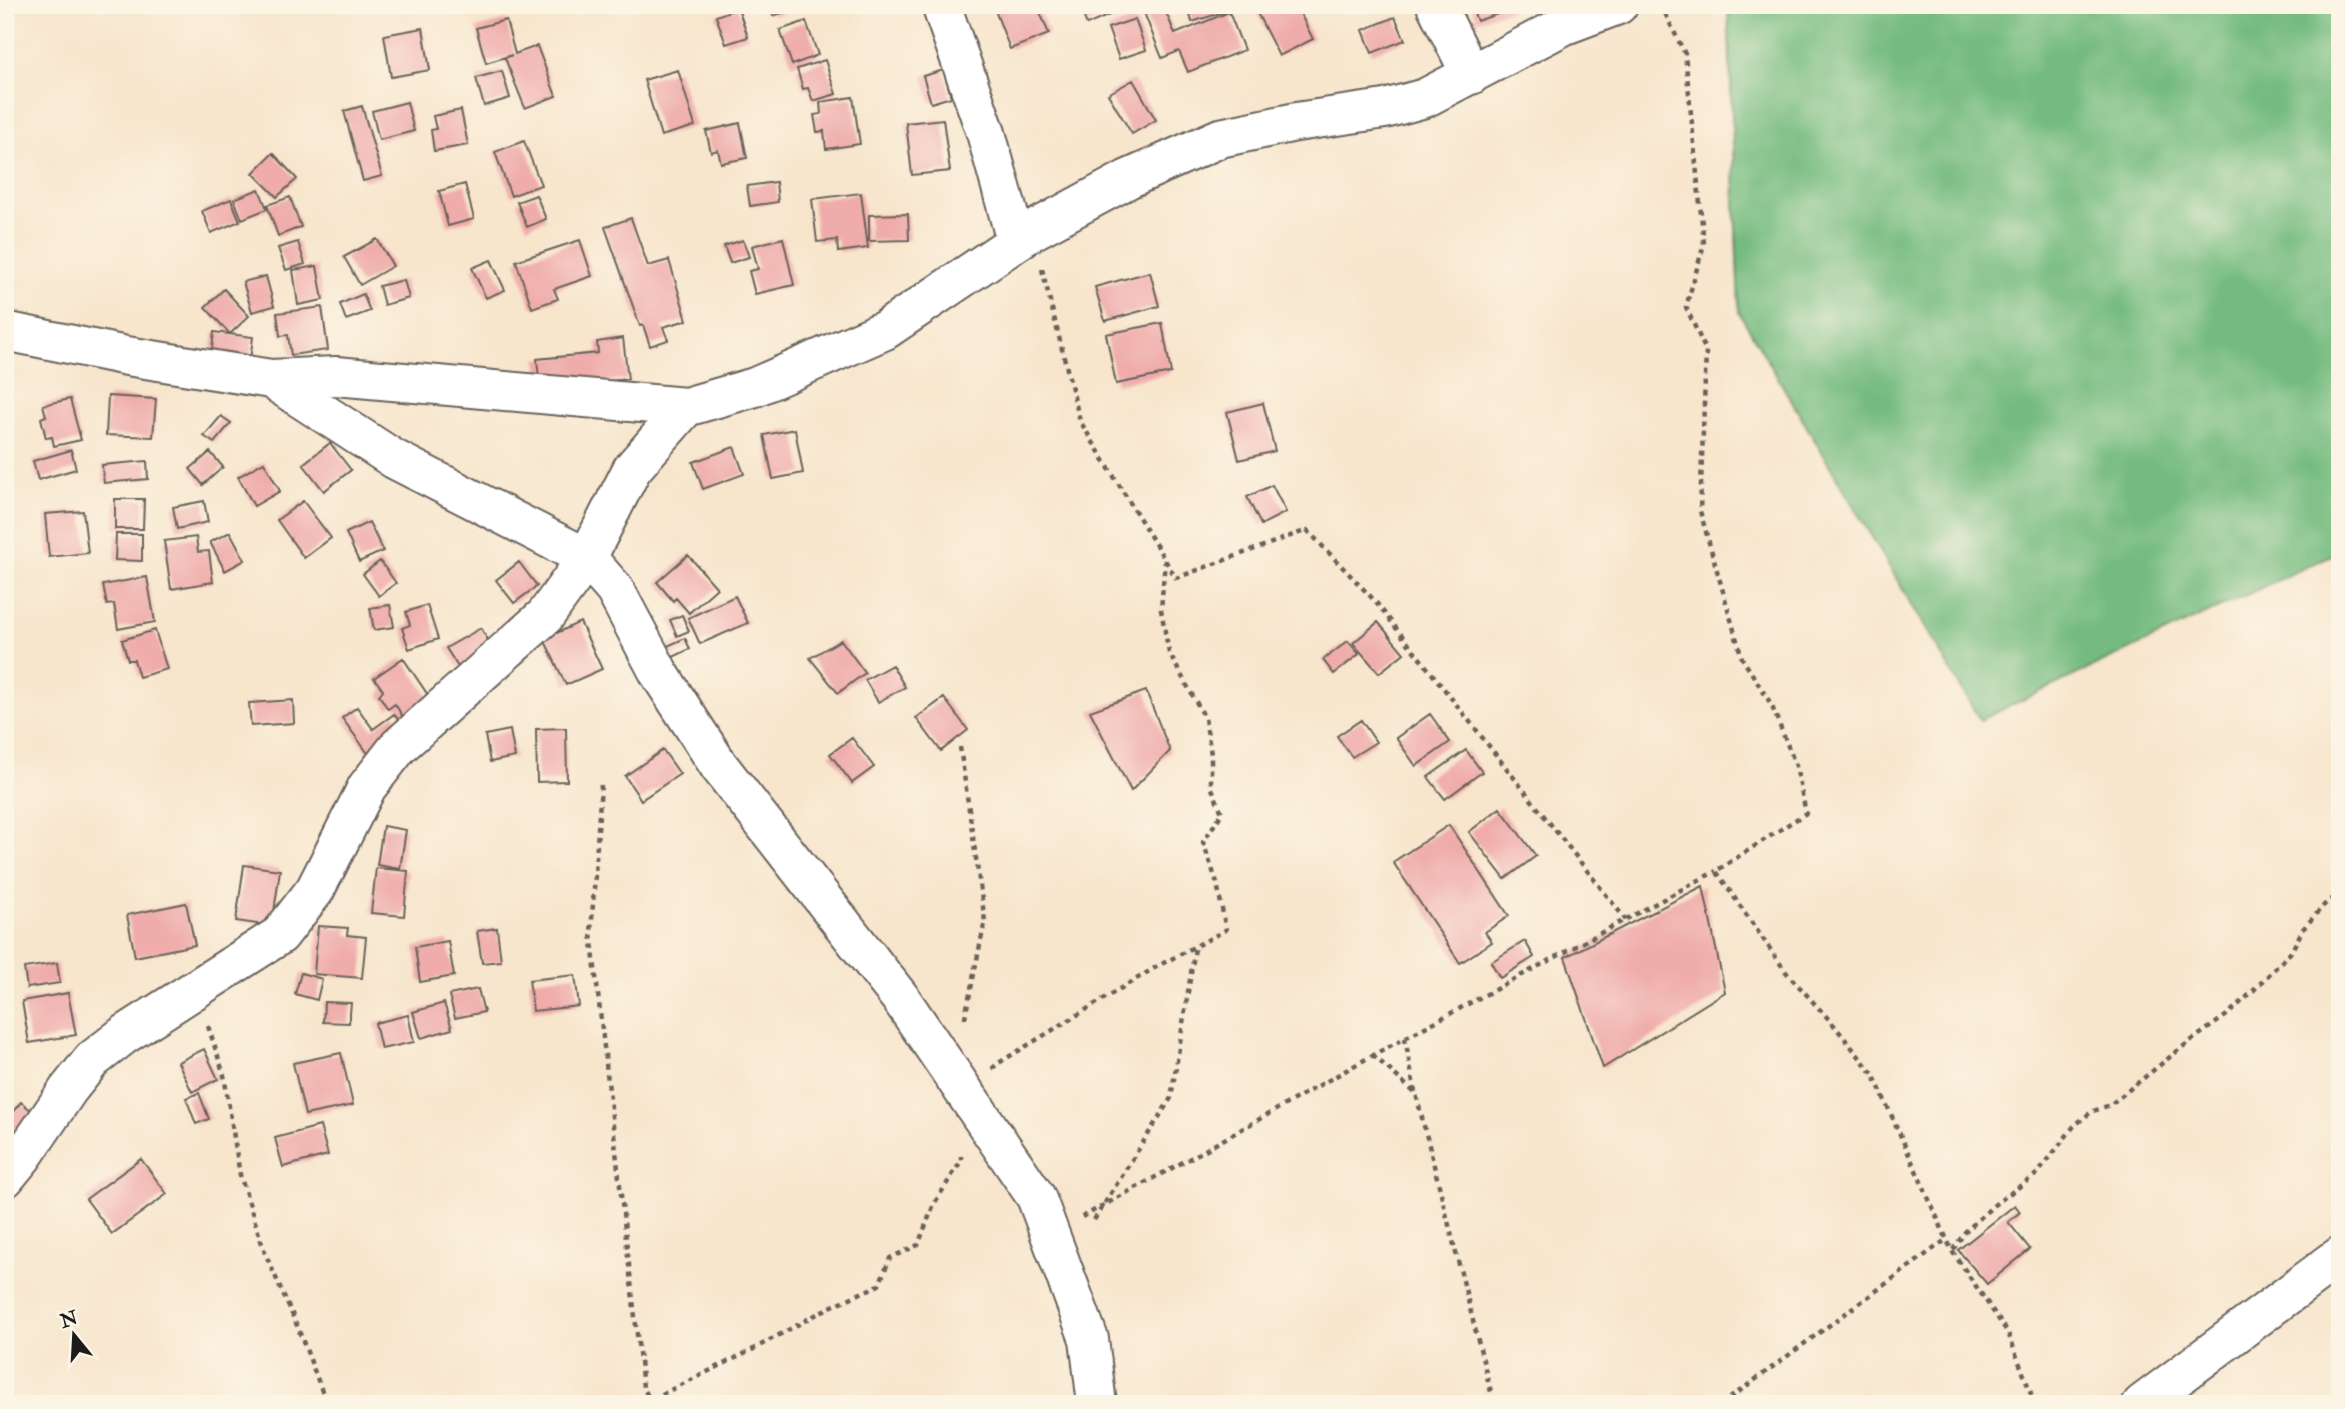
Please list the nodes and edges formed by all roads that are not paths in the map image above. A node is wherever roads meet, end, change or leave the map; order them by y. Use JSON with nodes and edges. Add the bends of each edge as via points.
{"nodes":[{"id":1,"x":941,"y":5,"type":"edge"},
{"id":2,"x":1436,"y":5,"type":"edge"},
{"id":3,"x":1618,"y":5,"type":"edge"},
{"id":4,"x":1471,"y":75,"type":"junction"},
{"id":5,"x":1024,"y":236,"type":"junction"},
{"id":6,"x":5,"y":331,"type":"edge"},
{"id":7,"x":271,"y":379,"type":"junction"},
{"id":8,"x":686,"y":407,"type":"junction"},
{"id":9,"x":587,"y":558,"type":"junction"},
{"id":10,"x":5,"y":1178,"type":"edge"},
{"id":11,"x":2340,"y":1256,"type":"edge"},
{"id":12,"x":1097,"y":1404,"type":"edge"},
{"id":13,"x":2142,"y":1404,"type":"edge"}],
"edges":[{"from":1,"to":5,"type":"street"},
{"from":2,"to":4,"type":"street"},
{"from":3,"to":4,"type":"street","via":[[1565,25]]},
{"from":4,"to":5,"type":"street","via":[[1425,98],[1385,109],[1220,138],[1128,179]]},
{"from":5,"to":8,"type":"street","via":[[885,330],[755,387]]},
{"from":6,"to":7,"type":"street"},
{"from":7,"to":8,"type":"street","via":[[336,376]]},
{"from":7,"to":9,"type":"street","via":[[394,459]]},
{"from":8,"to":9,"type":"street","via":[[632,469]]},
{"from":9,"to":10,"type":"street","via":[[545,616],[399,746],[367,786],[315,890],[280,935],[92,1060]]},
{"from":9,"to":12,"type":"street","via":[[615,590],[659,673],[719,766],[901,999],[1036,1197],[1089,1339]]},
{"from":11,"to":13,"type":"street"}]}
